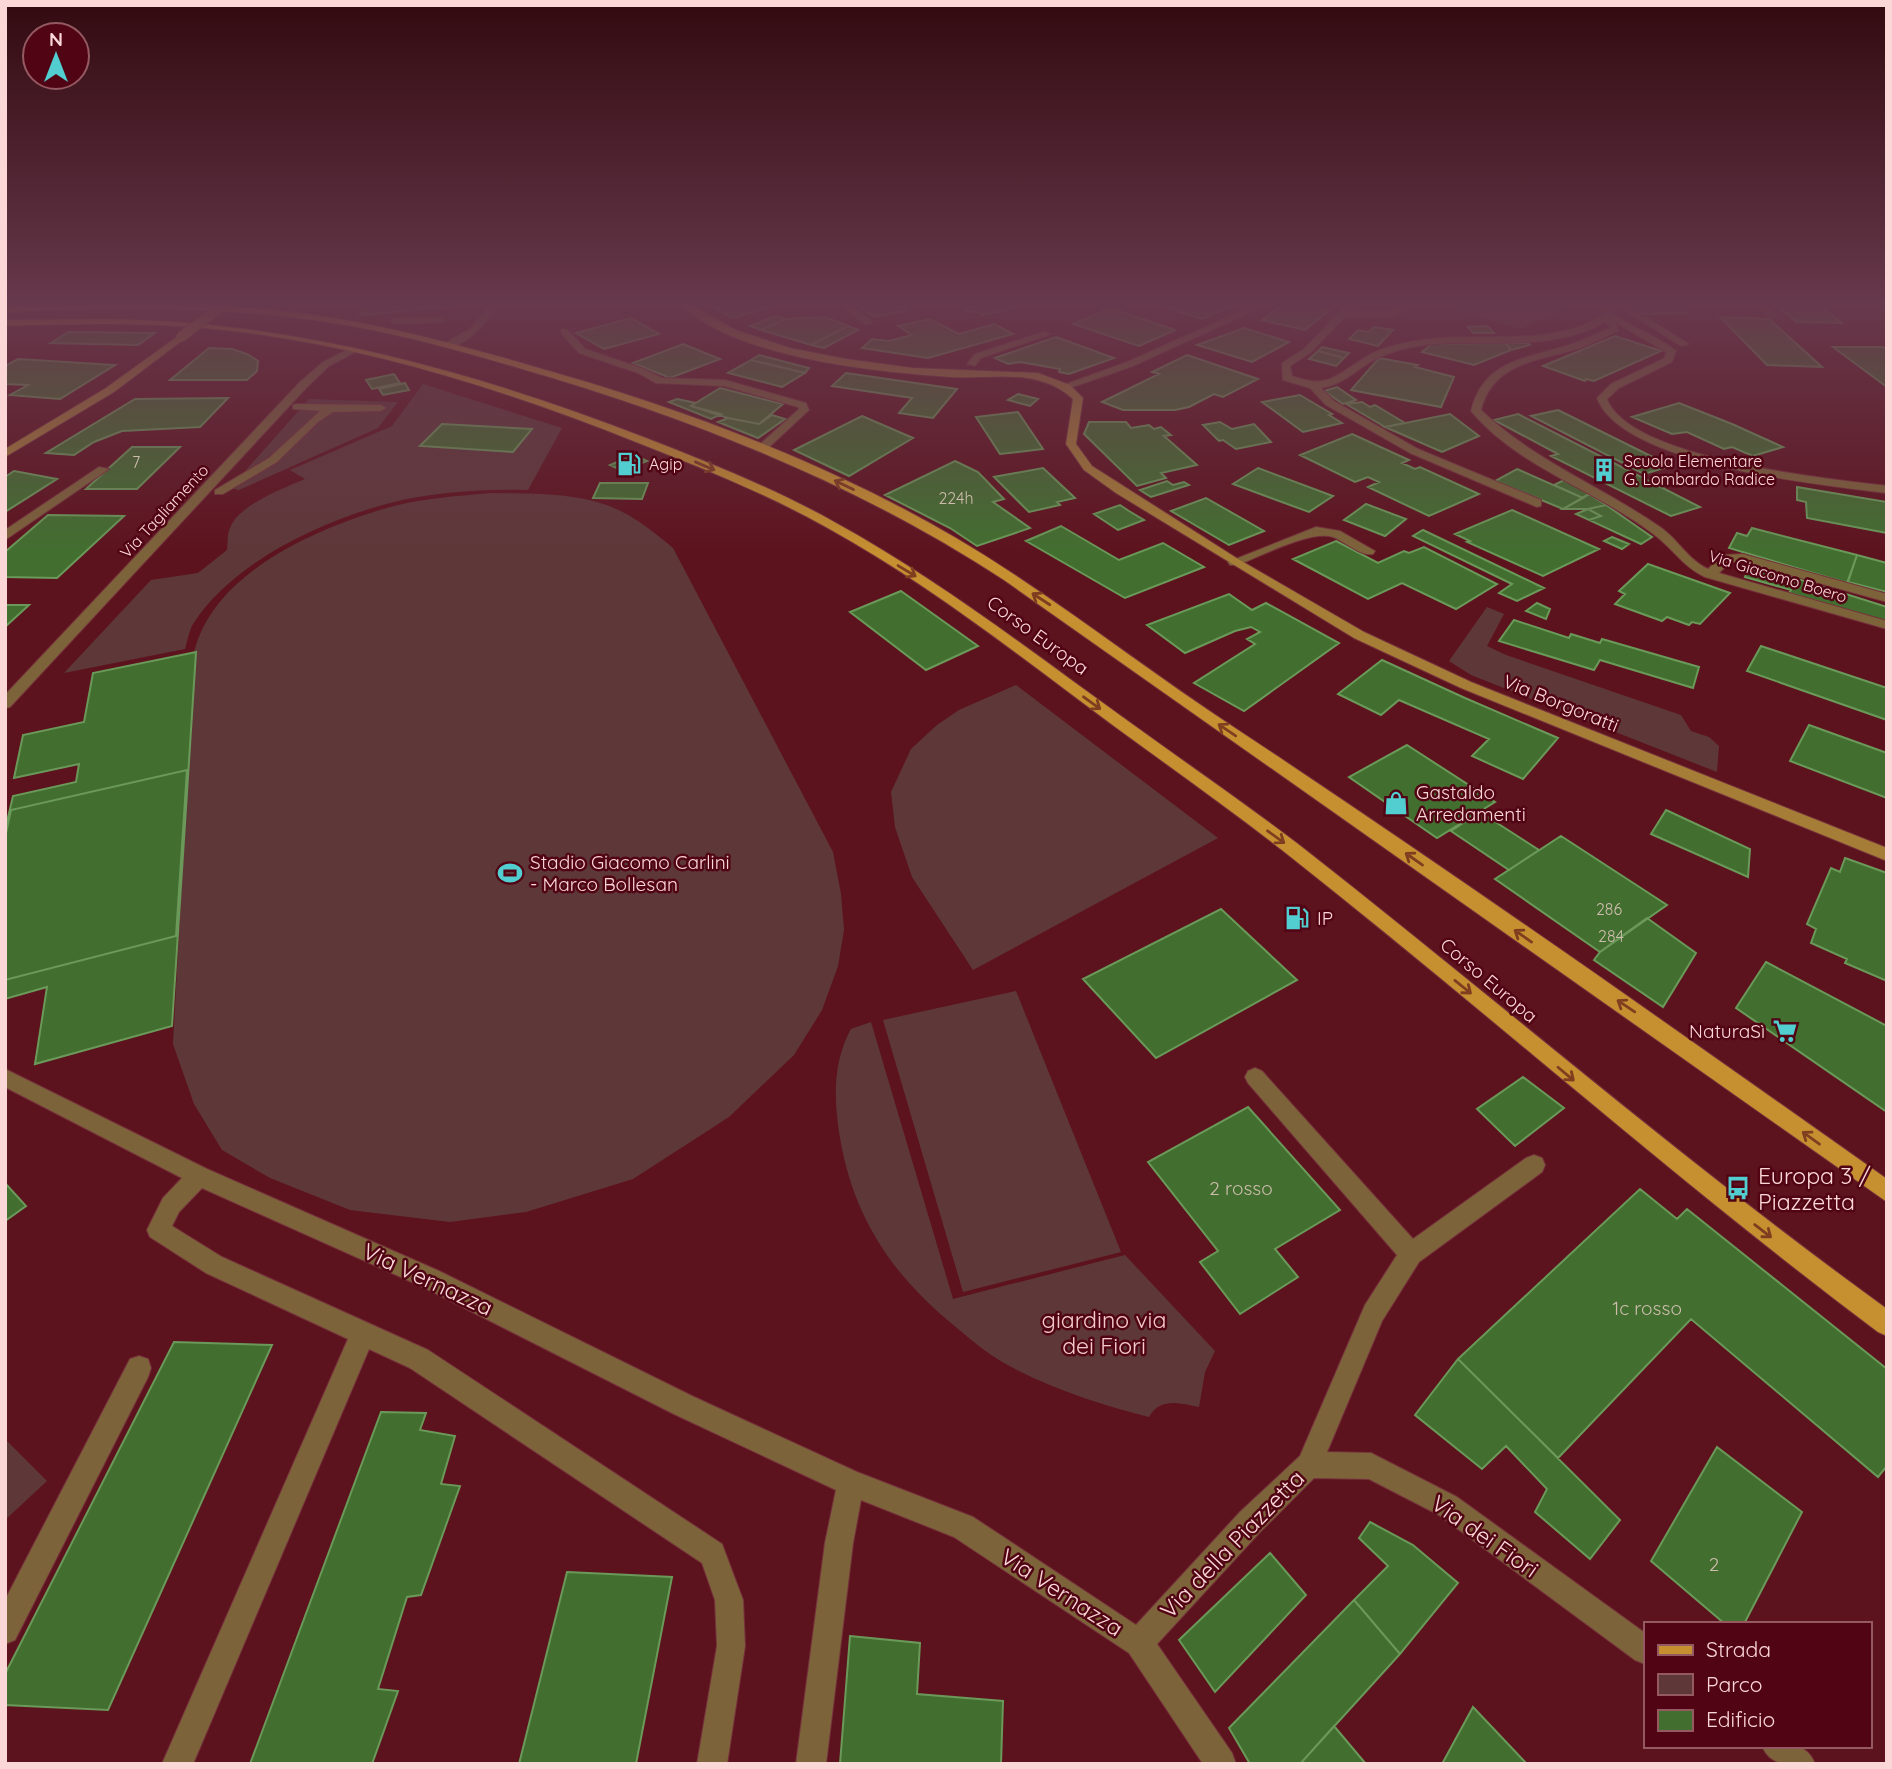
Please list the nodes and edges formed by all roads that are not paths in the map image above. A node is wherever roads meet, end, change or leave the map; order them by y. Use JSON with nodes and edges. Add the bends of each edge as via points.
{"nodes":[{"id":1,"x":112,"y":389,"type":"edge"},
{"id":2,"x":300,"y":389,"type":"edge"},
{"id":3,"x":494,"y":389,"type":"edge"},
{"id":4,"x":595,"y":389,"type":"edge"},
{"id":5,"x":744,"y":389,"type":"edge"},
{"id":6,"x":1069,"y":389,"type":"edge"},
{"id":7,"x":1316,"y":389,"type":"edge"},
{"id":8,"x":1484,"y":389,"type":"edge"},
{"id":9,"x":1612,"y":389,"type":"edge"},
{"id":10,"x":297,"y":407,"type":"dead end"},
{"id":11,"x":381,"y":408,"type":"dead end"},
{"id":12,"x":331,"y":409,"type":"junction"},
{"id":13,"x":762,"y":448,"type":"junction"},
{"id":14,"x":5,"y":454,"type":"edge"},
{"id":15,"x":103,"y":469,"type":"dead end"},
{"id":16,"x":1887,"y":490,"type":"edge"},
{"id":17,"x":219,"y":492,"type":"dead end"},
{"id":18,"x":1537,"y":503,"type":"dead end"},
{"id":19,"x":5,"y":536,"type":"edge"},
{"id":20,"x":1369,"y":551,"type":"dead end"},
{"id":21,"x":1234,"y":562,"type":"junction"},
{"id":22,"x":1710,"y":574,"type":"junction"},
{"id":23,"x":1887,"y":598,"type":"edge"},
{"id":24,"x":1887,"y":625,"type":"edge"},
{"id":25,"x":5,"y":704,"type":"edge"},
{"id":26,"x":1887,"y":855,"type":"edge"},
{"id":27,"x":5,"y":1077,"type":"edge"},
{"id":28,"x":1255,"y":1077,"type":"dead end"},
{"id":29,"x":1534,"y":1166,"type":"dead end"},
{"id":30,"x":199,"y":1176,"type":"junction"},
{"id":31,"x":1887,"y":1192,"type":"edge"},
{"id":32,"x":1411,"y":1254,"type":"junction"},
{"id":33,"x":1887,"y":1324,"type":"edge"},
{"id":34,"x":362,"y":1334,"type":"junction"},
{"id":35,"x":139,"y":1368,"type":"dead end"},
{"id":36,"x":1309,"y":1465,"type":"junction"},
{"id":37,"x":851,"y":1483,"type":"junction"},
{"id":38,"x":5,"y":1630,"type":"edge"},
{"id":39,"x":1139,"y":1643,"type":"junction"},
{"id":40,"x":1644,"y":1649,"type":"edge"},
{"id":41,"x":1780,"y":1748,"type":"edge"},
{"id":42,"x":177,"y":1764,"type":"edge"},
{"id":43,"x":712,"y":1764,"type":"edge"},
{"id":44,"x":811,"y":1764,"type":"edge"},
{"id":45,"x":1222,"y":1764,"type":"edge"},
{"id":46,"x":1800,"y":1764,"type":"edge"}],
"edges":[{"from":1,"to":14,"type":"street","bridge":true},
{"from":2,"to":25,"type":"street","name":"Via Tagliamento"},
{"from":3,"to":33,"type":"main road","name":"Corso Europa","one_way":true,"via":[[590,419],[694,461],[830,524],[922,580],[1290,847],[1594,1098]]},
{"from":4,"to":13,"type":"main road","name":"Corso Europa"},
{"from":5,"to":13,"type":"street","via":[[802,405],[804,410]]},
{"from":6,"to":21,"type":"street","name":"Via Borgoratti","via":[[1079,398],[1071,444],[1088,468]]},
{"from":7,"to":18,"type":"street","via":[[1330,403],[1414,451]]},
{"from":8,"to":22,"type":"street","name":"Via Giacomo Boero","via":[[1476,411],[1504,438],[1658,531],[1694,567]]},
{"from":9,"to":16,"type":"street","via":[[1602,398],[1608,412],[1654,441],[1707,459]]},
{"from":10,"to":12,"type":"street"},
{"from":11,"to":12,"type":"street"},
{"from":12,"to":17,"type":"street","via":[[273,460]]},
{"from":31,"to":13,"type":"main road","name":"Corso Europa","one_way":true,"via":[[1063,614],[923,524]]},
{"from":15,"to":19,"type":"street"},
{"from":20,"to":21,"type":"street","via":[[1336,534],[1316,531]]},
{"from":21,"to":26,"type":"street","name":"Via Borgoratti","via":[[1359,635],[1466,685]]},
{"from":22,"to":23,"type":"street","via":[[1727,558],[1743,558]]},
{"from":22,"to":24,"type":"street","name":"Via Giacomo Boero"},
{"from":27,"to":30,"type":"street","name":"Via Vernazza"},
{"from":28,"to":32,"type":"street"},
{"from":29,"to":32,"type":"street","name":"Via della Piazzetta"},
{"from":30,"to":34,"type":"street","via":[[171,1205],[158,1230],[214,1265]]},
{"from":30,"to":37,"type":"street","name":"Via Vernazza","via":[[431,1279]]},
{"from":32,"to":36,"type":"street","name":"Via della Piazzetta","via":[[1373,1313]]},
{"from":34,"to":42,"type":"street"},
{"from":34,"to":43,"type":"street","via":[[419,1359],[712,1554],[729,1600],[731,1646]]},
{"from":35,"to":38,"type":"street"},
{"from":36,"to":39,"type":"street","name":"Via della Piazzetta"},
{"from":36,"to":40,"type":"street","name":"Via dei Fiori","via":[[1371,1466],[1448,1506]]},
{"from":37,"to":39,"type":"street","name":"Via Vernazza","via":[[962,1527]]},
{"from":37,"to":44,"type":"street"},
{"from":39,"to":45,"type":"street","name":"Via Vernazza"},
{"from":41,"to":46,"type":"street"}]}
